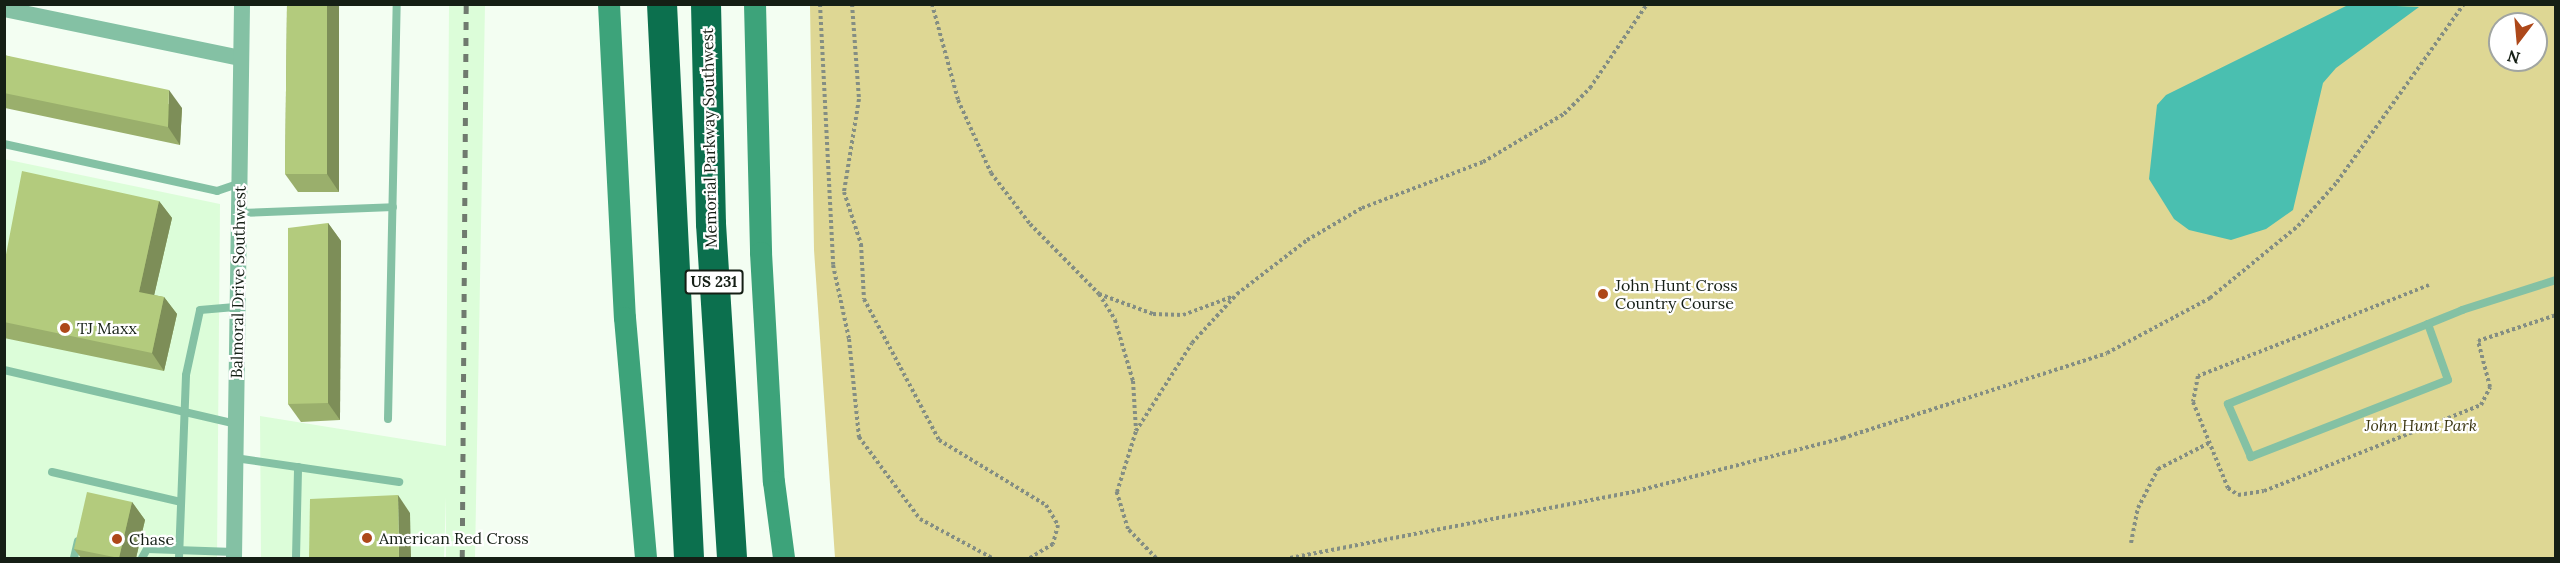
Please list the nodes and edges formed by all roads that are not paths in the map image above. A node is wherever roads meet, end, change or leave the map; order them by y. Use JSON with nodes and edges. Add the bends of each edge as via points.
{"nodes":[{"id":1,"x":242,"y":4,"type":"edge"},
{"id":2,"x":397,"y":4,"type":"edge"},
{"id":3,"x":609,"y":4,"type":"edge"},
{"id":4,"x":662,"y":4,"type":"edge"},
{"id":5,"x":706,"y":4,"type":"edge"},
{"id":6,"x":755,"y":4,"type":"edge"},
{"id":7,"x":4,"y":9,"type":"edge"},
{"id":8,"x":241,"y":58,"type":"junction"},
{"id":9,"x":4,"y":144,"type":"edge"},
{"id":10,"x":240,"y":183,"type":"junction"},
{"id":11,"x":393,"y":207,"type":"junction"},
{"id":12,"x":240,"y":213,"type":"junction"},
{"id":13,"x":2556,"y":280,"type":"edge"},
{"id":14,"x":238,"y":306,"type":"junction"},
{"id":15,"x":2428,"y":324,"type":"junction"},
{"id":16,"x":4,"y":370,"type":"edge"},
{"id":17,"x":183,"y":412,"type":"junction"},
{"id":18,"x":388,"y":419,"type":"dead end"},
{"id":19,"x":236,"y":424,"type":"junction"},
{"id":20,"x":236,"y":458,"type":"junction"},
{"id":21,"x":298,"y":467,"type":"junction"},
{"id":22,"x":52,"y":472,"type":"dead end"},
{"id":23,"x":92,"y":482,"type":"junction"},
{"id":24,"x":399,"y":482,"type":"dead end"},
{"id":25,"x":90,"y":493,"type":"edge"},
{"id":26,"x":181,"y":502,"type":"junction"},
{"id":27,"x":82,"y":526,"type":"edge"},
{"id":28,"x":179,"y":555,"type":"edge"},
{"id":29,"x":234,"y":555,"type":"edge"},
{"id":30,"x":74,"y":558,"type":"edge"},
{"id":31,"x":142,"y":558,"type":"edge"},
{"id":32,"x":296,"y":558,"type":"edge"},
{"id":33,"x":646,"y":558,"type":"edge"},
{"id":34,"x":688,"y":558,"type":"edge"},
{"id":35,"x":732,"y":558,"type":"edge"},
{"id":36,"x":784,"y":558,"type":"edge"}],
"edges":[{"from":1,"to":8,"type":"street","name":"Balmoral Drive Southwest"},
{"from":2,"to":11,"type":"lane"},
{"from":3,"to":33,"type":"main road","via":[[625,318]]},
{"from":4,"to":34,"type":"highway","number":"US 231"},
{"from":5,"to":35,"type":"highway","name":"Memorial Parkway Southwest","number":"US 231","via":[[711,224]]},
{"from":6,"to":36,"type":"main road","via":[[761,253],[774,482]]},
{"from":7,"to":8,"type":"street"},
{"from":8,"to":10,"type":"street","name":"Balmoral Drive Southwest"},
{"from":9,"to":10,"type":"lane","via":[[217,191]]},
{"from":10,"to":12,"type":"street","name":"Balmoral Drive Southwest"},
{"from":11,"to":12,"type":"lane"},
{"from":11,"to":18,"type":"lane"},
{"from":12,"to":14,"type":"street","name":"Balmoral Drive Southwest"},
{"from":13,"to":15,"type":"lane"},
{"from":14,"to":17,"type":"lane","via":[[200,310]]},
{"from":14,"to":19,"type":"street","name":"Balmoral Drive Southwest"},
{"from":15,"to":15,"type":"lane","via":[[2228,404],[2252,457],[2448,380]]},
{"from":16,"to":17,"type":"lane"},
{"from":17,"to":19,"type":"lane"},
{"from":17,"to":26,"type":"lane"},
{"from":19,"to":20,"type":"street","name":"Balmoral Drive Southwest"},
{"from":20,"to":21,"type":"lane"},
{"from":20,"to":29,"type":"street","name":"Balmoral Drive Southwest"},
{"from":21,"to":24,"type":"lane"},
{"from":21,"to":32,"type":"lane"},
{"from":22,"to":23,"type":"lane"},
{"from":23,"to":25,"type":"lane"},
{"from":23,"to":26,"type":"lane"},
{"from":26,"to":28,"type":"lane"},
{"from":27,"to":30,"type":"lane"},
{"from":28,"to":29,"type":"lane"},
{"from":28,"to":31,"type":"lane","via":[[147,549]]}]}
